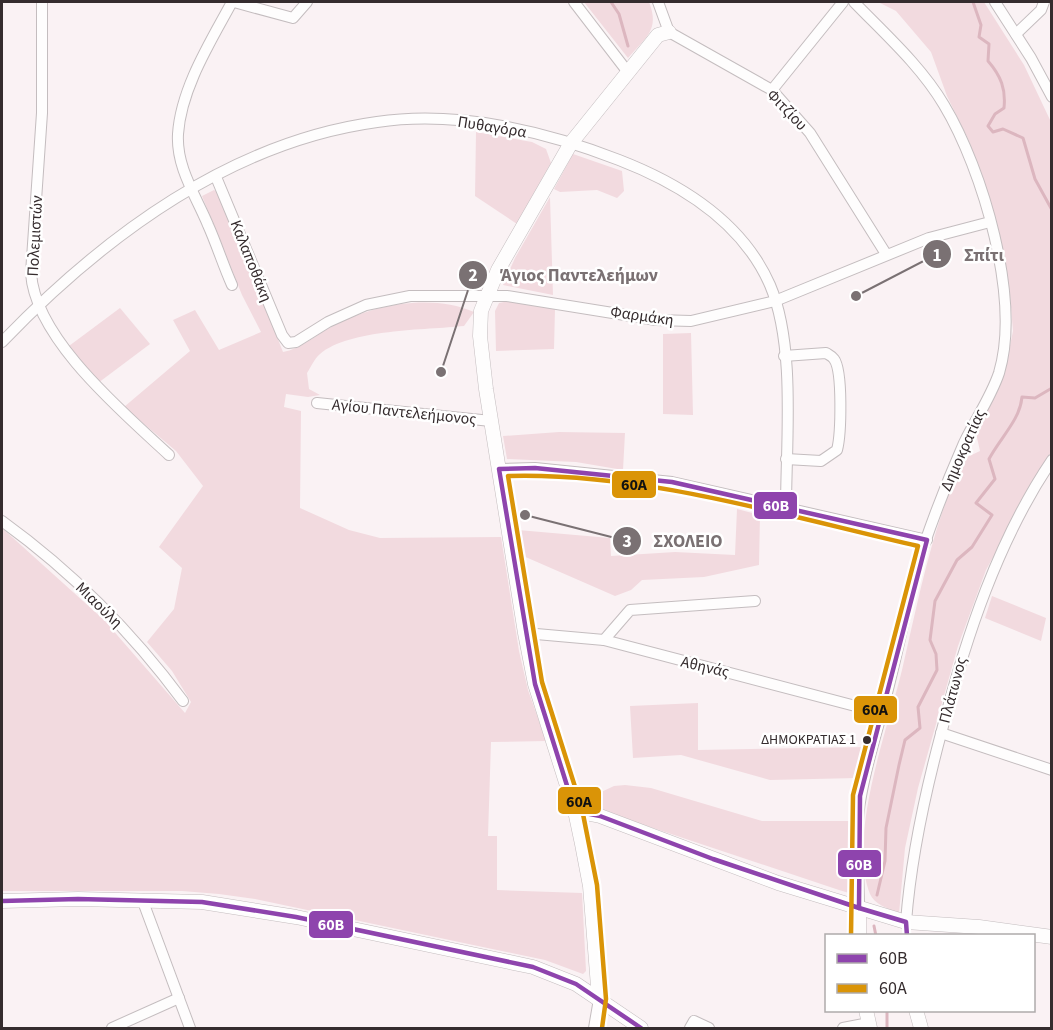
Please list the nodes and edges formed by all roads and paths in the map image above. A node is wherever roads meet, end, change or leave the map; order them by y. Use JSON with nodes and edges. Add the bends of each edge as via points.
{"nodes":[{"id":1,"x":42,"y":2,"type":"edge"},
{"id":2,"x":233,"y":2,"type":"edge"},
{"id":3,"x":307,"y":2,"type":"edge"},
{"id":4,"x":574,"y":2,"type":"edge"},
{"id":5,"x":658,"y":2,"type":"edge"},
{"id":6,"x":843,"y":2,"type":"edge"},
{"id":7,"x":854,"y":2,"type":"edge"},
{"id":8,"x":994,"y":2,"type":"edge"},
{"id":9,"x":1044,"y":2,"type":"edge"},
{"id":10,"x":669,"y":32,"type":"junction"},
{"id":11,"x":1016,"y":34,"type":"junction"},
{"id":12,"x":627,"y":71,"type":"junction"},
{"id":13,"x":772,"y":90,"type":"junction"},
{"id":14,"x":1052,"y":97,"type":"edge"},
{"id":15,"x":571,"y":143,"type":"junction"},
{"id":16,"x":216,"y":177,"type":"junction"},
{"id":17,"x":191,"y":190,"type":"junction"},
{"id":18,"x":990,"y":222,"type":"junction"},
{"id":19,"x":886,"y":254,"type":"junction"},
{"id":20,"x":232,"y":285,"type":"dead end"},
{"id":21,"x":486,"y":296,"type":"junction"},
{"id":22,"x":775,"y":300,"type":"junction"},
{"id":23,"x":39,"y":303,"type":"junction"},
{"id":24,"x":2,"y":342,"type":"edge"},
{"id":25,"x":288,"y":343,"type":"joint"},
{"id":26,"x":784,"y":356,"type":"junction"},
{"id":27,"x":317,"y":403,"type":"dead end"},
{"id":28,"x":491,"y":421,"type":"junction"},
{"id":29,"x":169,"y":455,"type":"dead end"},
{"id":30,"x":786,"y":459,"type":"junction"},
{"id":31,"x":1052,"y":460,"type":"edge"},
{"id":32,"x":499,"y":469,"type":"junction"},
{"id":33,"x":786,"y":508,"type":"junction"},
{"id":34,"x":2,"y":521,"type":"edge"},
{"id":35,"x":927,"y":540,"type":"junction"},
{"id":36,"x":755,"y":601,"type":"dead end"},
{"id":37,"x":525,"y":633,"type":"junction"},
{"id":38,"x":604,"y":640,"type":"junction"},
{"id":39,"x":183,"y":701,"type":"dead end"},
{"id":40,"x":882,"y":713,"type":"junction"},
{"id":41,"x":941,"y":733,"type":"junction"},
{"id":42,"x":1052,"y":770,"type":"edge"},
{"id":43,"x":575,"y":811,"type":"junction"},
{"id":44,"x":142,"y":900,"type":"junction"},
{"id":45,"x":2,"y":901,"type":"edge"},
{"id":46,"x":859,"y":908,"type":"junction"},
{"id":47,"x":906,"y":929,"type":"edge"},
{"id":48,"x":859,"y":934,"type":"edge"},
{"id":49,"x":1030,"y":934,"type":"edge"},
{"id":50,"x":1035,"y":935,"type":"edge"},
{"id":51,"x":1052,"y":937,"type":"edge"},
{"id":52,"x":179,"y":998,"type":"junction"},
{"id":53,"x":599,"y":999,"type":"junction"},
{"id":54,"x":916,"y":1012,"type":"edge"},
{"id":55,"x":868,"y":1021,"type":"edge"},
{"id":56,"x":112,"y":1029,"type":"edge"},
{"id":57,"x":190,"y":1029,"type":"edge"},
{"id":58,"x":594,"y":1029,"type":"edge"},
{"id":59,"x":641,"y":1029,"type":"edge"},
{"id":60,"x":690,"y":1029,"type":"edge"},
{"id":61,"x":709,"y":1029,"type":"edge"},
{"id":62,"x":843,"y":1029,"type":"edge"},
{"id":63,"x":921,"y":1029,"type":"edge"}],
"edges":[{"from":1,"to":23,"type":"street","name":"Πολεμιστών","via":[[42,113],[31,273]]},
{"from":2,"to":3,"type":"street","via":[[293,18]]},
{"from":2,"to":17,"type":"street","via":[[185,102],[178,134]]},
{"from":4,"to":12,"type":"street"},
{"from":5,"to":10,"type":"street"},
{"from":6,"to":13,"type":"street"},
{"from":7,"to":18,"type":"street","name":"Δημοκρατίας","via":[[915,65],[943,103],[966,146]]},
{"from":8,"to":11,"type":"street"},
{"from":9,"to":11,"type":"street","via":[[1041,10]]},
{"from":10,"to":12,"type":"street","via":[[658,35]]},
{"from":10,"to":13,"type":"street","name":"Φιτζίου"},
{"from":11,"to":14,"type":"street"},
{"from":12,"to":15,"type":"street"},
{"from":13,"to":19,"type":"street","name":"Φιτζίου","via":[[810,133]]},
{"from":15,"to":16,"type":"street","name":"Πυθαγόρα","via":[[449,120],[379,121],[277,147]]},
{"from":15,"to":21,"type":"street"},
{"from":15,"to":22,"type":"street","name":"Πυθαγόρα","via":[[646,171],[702,203],[731,228],[754,256]]},
{"from":16,"to":17,"type":"street","name":"Πυθαγόρα"},
{"from":16,"to":25,"type":"street","name":"Καλαποθάκη"},
{"from":17,"to":20,"type":"street"},
{"from":17,"to":23,"type":"street","name":"Πυθαγόρα","via":[[125,232]]},
{"from":18,"to":19,"type":"street","name":"Φαρμάκη"},
{"from":18,"to":35,"type":"street","name":"Δημοκρατίας","via":[[1002,279],[1007,332],[998,374],[964,443]]},
{"from":19,"to":22,"type":"street","name":"Φαρμάκη"},
{"from":21,"to":22,"type":"street","name":"Φαρμάκη","via":[[527,298],[679,322]]},
{"from":21,"to":25,"type":"street","name":"Φαρμάκη","via":[[410,296],[366,305]]},
{"from":21,"to":28,"type":"street","via":[[480,336]]},
{"from":22,"to":26,"type":"street","name":"Πυθαγόρα"},
{"from":23,"to":24,"type":"street","name":"Πυθαγόρα"},
{"from":23,"to":29,"type":"street","name":"Πολεμιστών","via":[[88,379]]},
{"from":26,"to":30,"type":"street","name":"Πυθαγόρα"},
{"from":26,"to":30,"type":"street","via":[[826,353],[834,359],[840,439],[837,450],[821,461]]},
{"from":27,"to":28,"type":"street","name":"Αγίου Παντελεήμονος"},
{"from":28,"to":32,"type":"street"},
{"from":30,"to":33,"type":"street","name":"Πυθαγόρα"},
{"from":31,"to":41,"type":"street","name":"Πλάτωνος","via":[[1018,520],[969,634]]},
{"from":32,"to":33,"type":"street","via":[[535,468],[672,482]]},
{"from":32,"to":37,"type":"street"},
{"from":33,"to":35,"type":"street"},
{"from":34,"to":39,"type":"street","name":"Μιαούλη","via":[[47,556],[115,619]]},
{"from":35,"to":40,"type":"street","name":"Δημοκρατίας"},
{"from":36,"to":38,"type":"street","via":[[630,610]]},
{"from":37,"to":38,"type":"street","name":"Αθηνάς"},
{"from":37,"to":43,"type":"street","via":[[535,684]]},
{"from":38,"to":40,"type":"street","name":"Αθηνάς"},
{"from":40,"to":46,"type":"street","name":"Δημοκρατίας","via":[[860,796]]},
{"from":41,"to":42,"type":"street"},
{"from":41,"to":47,"type":"street","name":"Πλάτωνος","via":[[929,772],[913,857]]},
{"from":43,"to":46,"type":"street","via":[[600,816],[778,884]]},
{"from":43,"to":53,"type":"street","via":[[590,886]]},
{"from":44,"to":45,"type":"street"},
{"from":44,"to":52,"type":"street"},
{"from":44,"to":53,"type":"street","via":[[244,907],[505,959],[554,974]]},
{"from":46,"to":47,"type":"street"},
{"from":46,"to":48,"type":"street","name":"Δημοκρατίας"},
{"from":47,"to":49,"type":"street","via":[[979,927]]},
{"from":50,"to":51,"type":"street"},
{"from":52,"to":56,"type":"street"},
{"from":52,"to":57,"type":"street"},
{"from":53,"to":58,"type":"street"},
{"from":53,"to":59,"type":"street"},
{"from":54,"to":63,"type":"street"},
{"from":55,"to":62,"type":"street"},
{"from":60,"to":61,"type":"street","via":[[694,1021]]}]}
